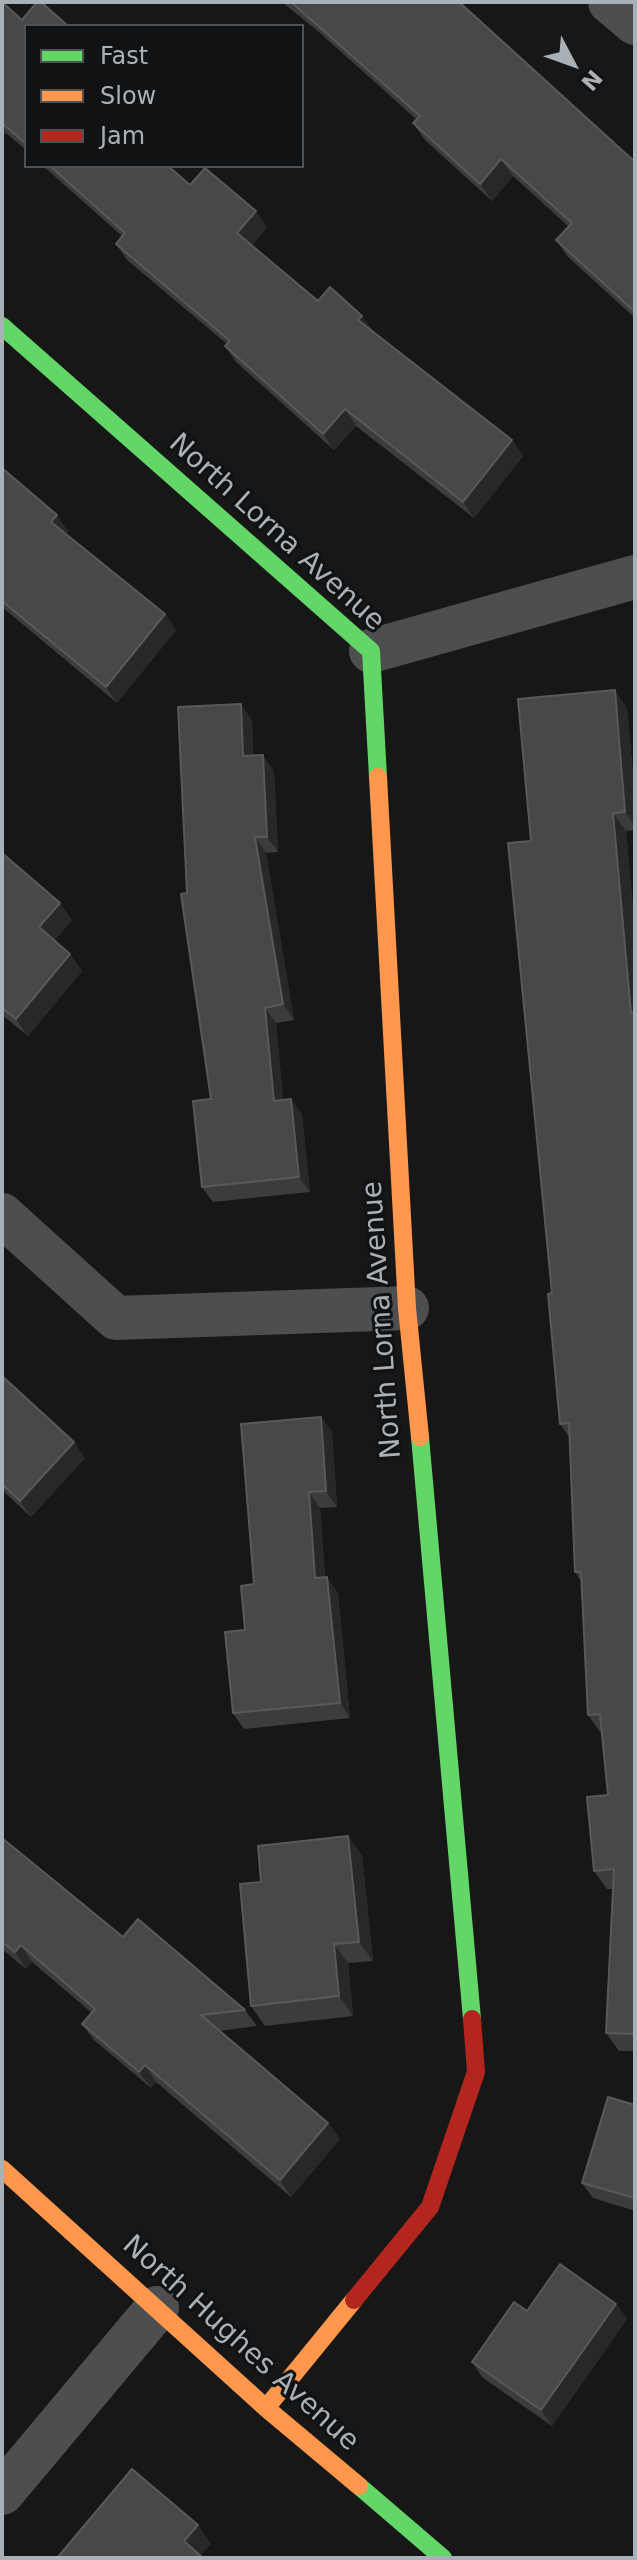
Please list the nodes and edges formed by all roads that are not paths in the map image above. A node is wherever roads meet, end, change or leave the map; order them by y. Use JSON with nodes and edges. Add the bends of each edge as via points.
{"nodes":[{"id":1,"x":610,"y":2,"type":"edge"},
{"id":2,"x":635,"y":23,"type":"edge"},
{"id":3,"x":2,"y":326,"type":"edge"},
{"id":4,"x":635,"y":577,"type":"edge"},
{"id":5,"x":371,"y":651,"type":"junction"},
{"id":6,"x":2,"y":1215,"type":"edge"},
{"id":7,"x":407,"y":1308,"type":"junction"},
{"id":8,"x":2,"y":2169,"type":"edge"},
{"id":9,"x":157,"y":2308,"type":"junction"},
{"id":10,"x":266,"y":2408,"type":"junction"},
{"id":11,"x":2,"y":2493,"type":"edge"},
{"id":12,"x":443,"y":2558,"type":"edge"}],
"edges":[{"from":1,"to":2,"type":"street"},
{"from":3,"to":5,"type":"street","name":"North Lorna Avenue"},
{"from":4,"to":5,"type":"street"},
{"from":5,"to":7,"type":"street","name":"North Lorna Avenue"},
{"from":6,"to":7,"type":"street","via":[[116,1318]]},
{"from":7,"to":10,"type":"street","name":"North Lorna Avenue","via":[[476,2072],[430,2207]]},
{"from":8,"to":9,"type":"street","name":"North Hughes Avenue"},
{"from":9,"to":10,"type":"street","name":"North Hughes Avenue"},
{"from":9,"to":11,"type":"street"},
{"from":10,"to":12,"type":"street","name":"North Hughes Avenue"}]}
